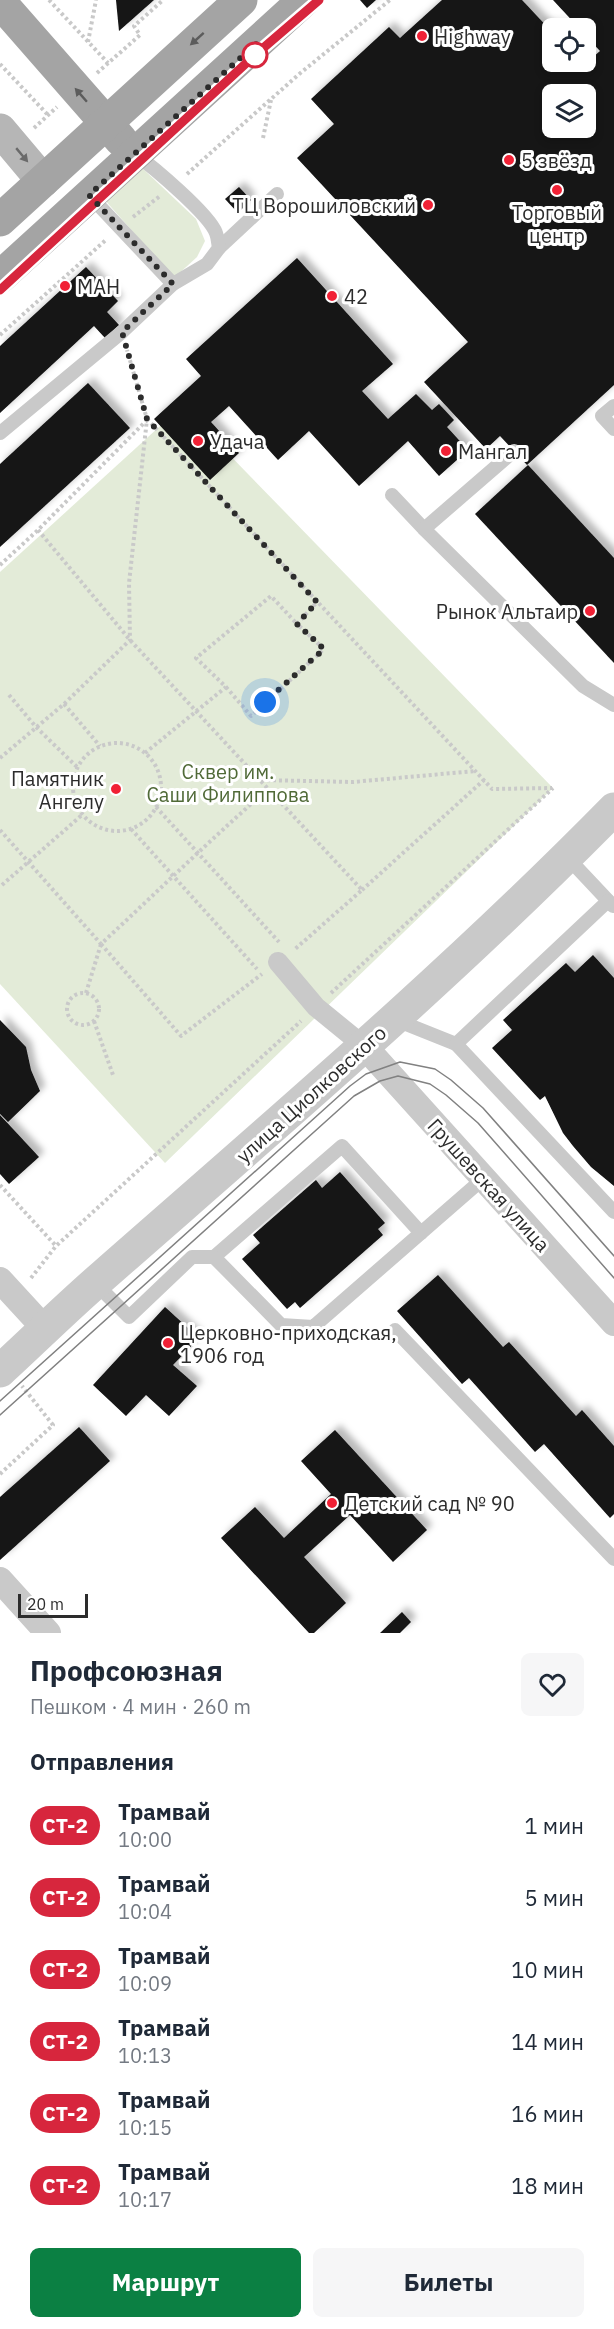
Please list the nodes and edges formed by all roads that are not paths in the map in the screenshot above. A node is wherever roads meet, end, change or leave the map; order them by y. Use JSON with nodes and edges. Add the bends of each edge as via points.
{"nodes":[{"id":1,"x":241,"y":0,"type":"edge"},
{"id":2,"x":304,"y":0,"type":"edge"},
{"id":3,"x":0,"y":2,"type":"edge"},
{"id":4,"x":106,"y":123,"type":"junction"},
{"id":5,"x":0,"y":130,"type":"edge"},
{"id":6,"x":135,"y":154,"type":"junction"},
{"id":7,"x":43,"y":181,"type":"junction"},
{"id":8,"x":277,"y":194,"type":"dead end"},
{"id":9,"x":89,"y":195,"type":"junction"},
{"id":10,"x":0,"y":220,"type":"edge"},
{"id":11,"x":219,"y":248,"type":"junction"},
{"id":12,"x":0,"y":277,"type":"edge"},
{"id":13,"x":173,"y":284,"type":"junction"},
{"id":14,"x":614,"y":406,"type":"edge"},
{"id":15,"x":614,"y":429,"type":"edge"},
{"id":16,"x":0,"y":433,"type":"edge"},
{"id":17,"x":514,"y":451,"type":"dead end"},
{"id":18,"x":392,"y":495,"type":"dead end"},
{"id":19,"x":424,"y":530,"type":"junction"},
{"id":20,"x":614,"y":705,"type":"edge"},
{"id":21,"x":614,"y":809,"type":"edge"},
{"id":22,"x":567,"y":857,"type":"junction"},
{"id":23,"x":611,"y":904,"type":"edge"},
{"id":24,"x":284,"y":958,"type":"road end"},
{"id":25,"x":394,"y":1019,"type":"junction"},
{"id":26,"x":456,"y":1044,"type":"junction"},
{"id":27,"x":365,"y":1047,"type":"junction"},
{"id":28,"x":484,"y":1178,"type":"junction"},
{"id":29,"x":614,"y":1212,"type":"edge"},
{"id":30,"x":421,"y":1233,"type":"junction"},
{"id":31,"x":214,"y":1257,"type":"junction"},
{"id":32,"x":95,"y":1283,"type":"junction"},
{"id":33,"x":8,"y":1289,"type":"edge"},
{"id":34,"x":614,"y":1323,"type":"edge"},
{"id":35,"x":45,"y":1329,"type":"junction"},
{"id":36,"x":395,"y":1330,"type":"dead end"},
{"id":37,"x":2,"y":1368,"type":"edge"},
{"id":38,"x":614,"y":1559,"type":"edge"},
{"id":39,"x":0,"y":1580,"type":"edge"},
{"id":40,"x":48,"y":1633,"type":"edge"}],
"edges":[{"from":1,"to":4,"type":"main road","one_way":true},
{"from":2,"to":6,"type":"main road"},
{"from":4,"to":3,"type":"main road","one_way":true},
{"from":4,"to":6,"type":"main road"},
{"from":4,"to":7,"type":"main road"},
{"from":5,"to":7,"type":"main road","one_way":true},
{"from":6,"to":9,"type":"main road"},
{"from":6,"to":11,"type":"lane","via":[[203,215],[216,232]]},
{"from":7,"to":10,"type":"main road"},
{"from":8,"to":11,"type":"lane"},
{"from":9,"to":12,"type":"main road"},
{"from":9,"to":13,"type":"lane"},
{"from":11,"to":13,"type":"lane","via":[[207,264]]},
{"from":13,"to":16,"type":"lane","via":[[122,332]]},
{"from":14,"to":15,"type":"lane","via":[[602,416]]},
{"from":17,"to":19,"type":"lane"},
{"from":18,"to":19,"type":"lane"},
{"from":19,"to":20,"type":"lane","via":[[583,686]]},
{"from":21,"to":22,"type":"street","name":"улица Циолковского"},
{"from":22,"to":23,"type":"lane"},
{"from":22,"to":25,"type":"street","name":"улица Циолковского"},
{"from":23,"to":26,"type":"lane"},
{"from":24,"to":27,"type":"street","via":[[316,1007]]},
{"from":25,"to":26,"type":"lane"},
{"from":25,"to":27,"type":"street","name":"улица Циолковского"},
{"from":26,"to":29,"type":"lane"},
{"from":27,"to":28,"type":"street","name":"Грушевская улица"},
{"from":27,"to":32,"type":"street","name":"улица Циолковского"},
{"from":28,"to":30,"type":"lane"},
{"from":28,"to":34,"type":"street","name":"Грушевская улица"},
{"from":30,"to":31,"type":"lane","via":[[313,1327],[281,1325]]},
{"from":30,"to":31,"type":"lane","via":[[342,1146]]},
{"from":31,"to":32,"type":"lane","via":[[192,1257],[129,1317]]},
{"from":32,"to":35,"type":"street","name":"улица Циолковского"},
{"from":33,"to":35,"type":"street"},
{"from":35,"to":37,"type":"street","name":"улица Циолковского"},
{"from":36,"to":38,"type":"lane"},
{"from":39,"to":40,"type":"street"}]}
